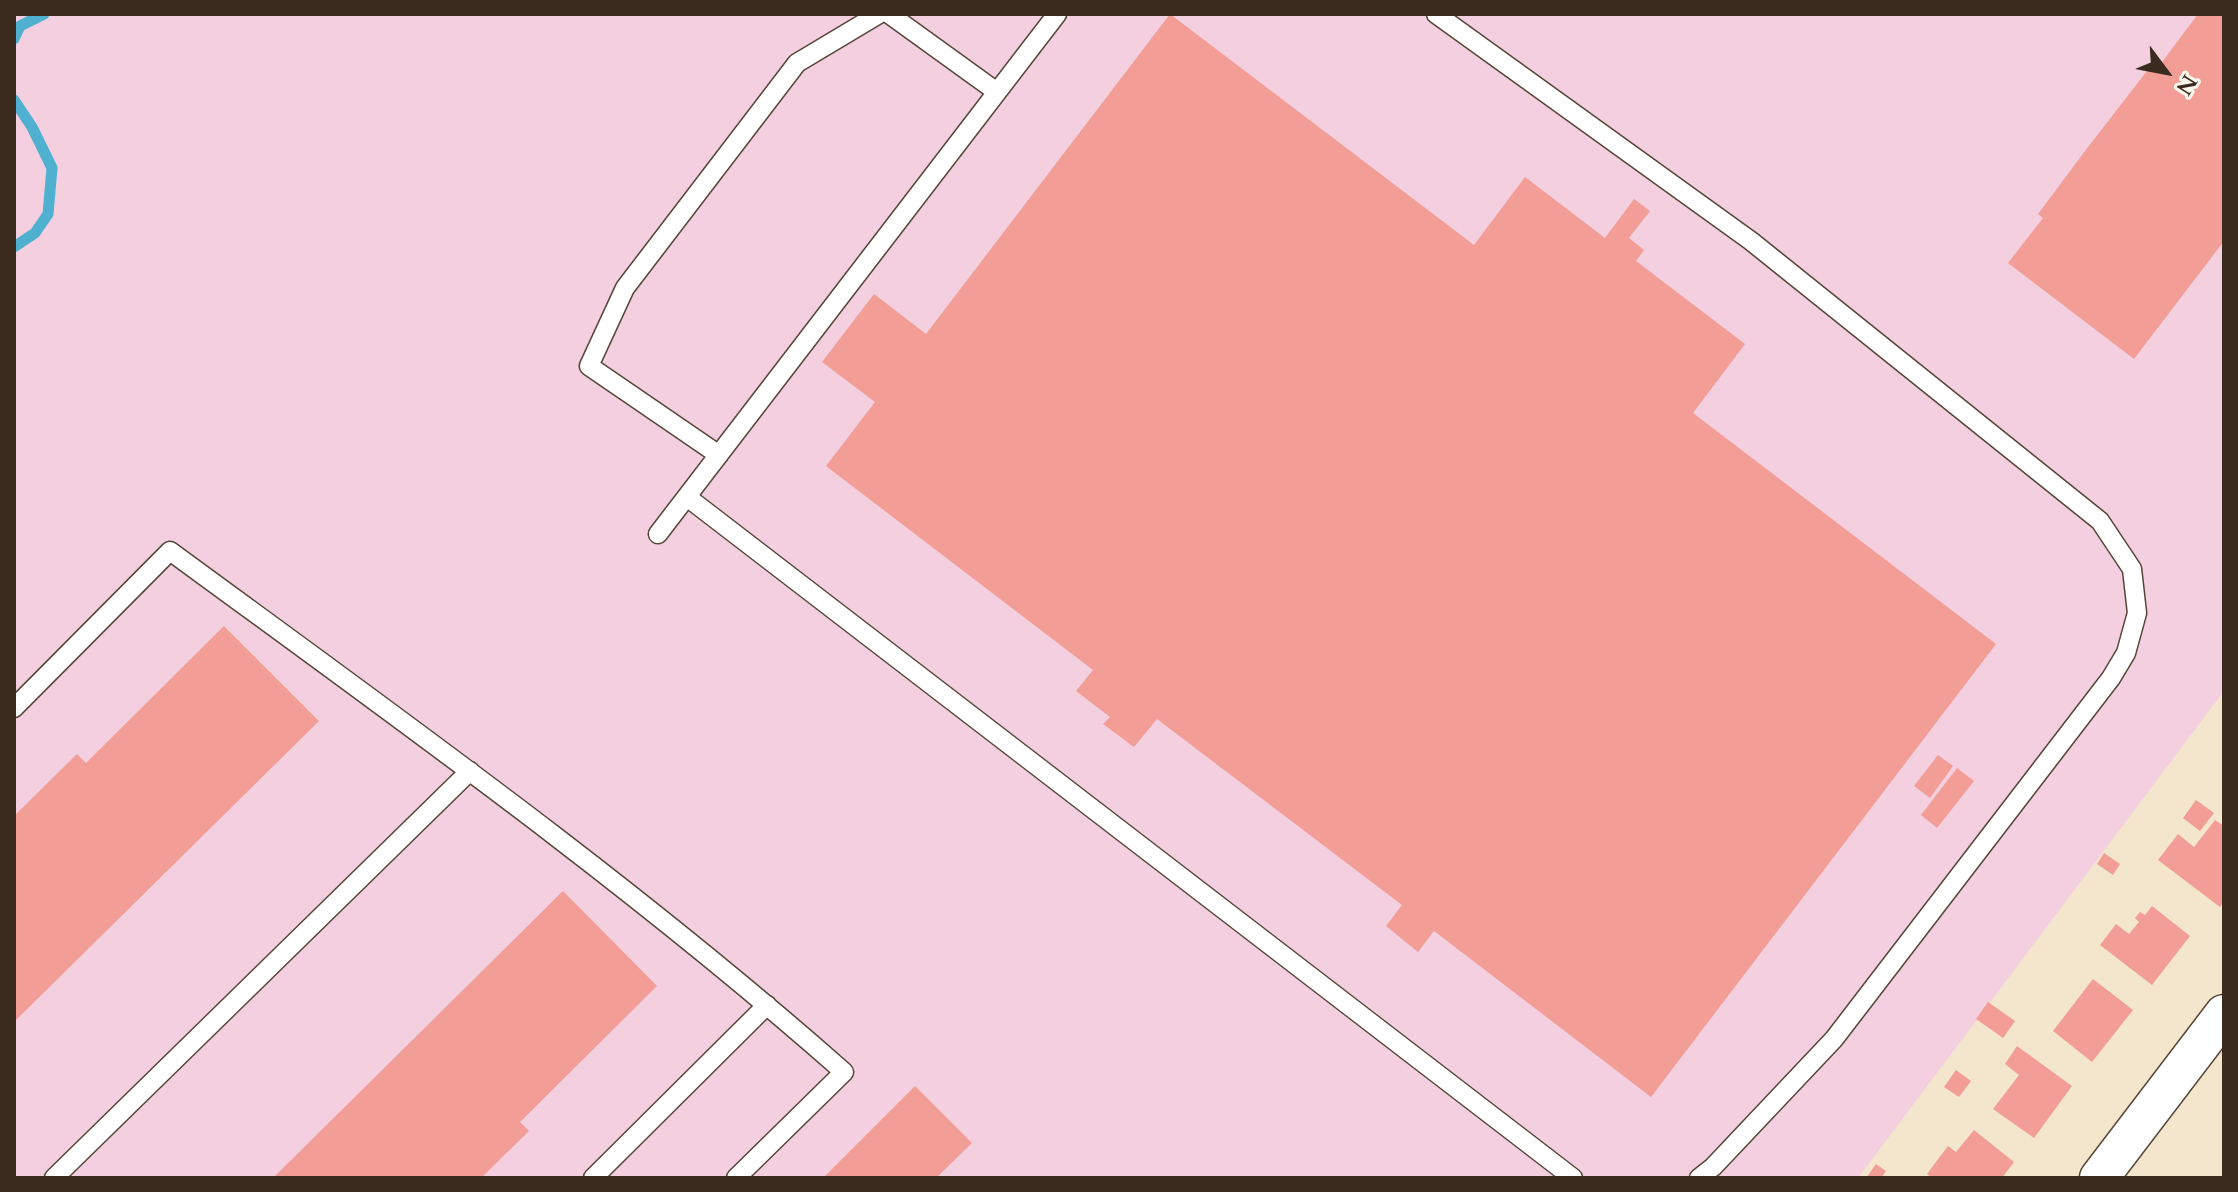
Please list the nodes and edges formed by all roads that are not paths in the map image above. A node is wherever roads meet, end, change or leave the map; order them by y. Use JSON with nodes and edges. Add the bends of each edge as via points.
{"nodes":[{"id":1,"x":879,"y":14,"type":"edge"},
{"id":2,"x":889,"y":14,"type":"edge"},
{"id":3,"x":1057,"y":14,"type":"edge"},
{"id":4,"x":1436,"y":14,"type":"edge"},
{"id":5,"x":997,"y":92,"type":"junction"},
{"id":6,"x":719,"y":455,"type":"junction"},
{"id":7,"x":687,"y":497,"type":"junction"},
{"id":8,"x":658,"y":534,"type":"dead end"},
{"id":9,"x":14,"y":708,"type":"edge"},
{"id":10,"x":470,"y":771,"type":"junction"},
{"id":11,"x":767,"y":1005,"type":"junction"},
{"id":12,"x":2224,"y":1014,"type":"edge"},
{"id":13,"x":54,"y":1178,"type":"edge"},
{"id":14,"x":593,"y":1178,"type":"edge"},
{"id":15,"x":736,"y":1178,"type":"edge"},
{"id":16,"x":1573,"y":1178,"type":"edge"},
{"id":17,"x":1699,"y":1178,"type":"edge"},
{"id":18,"x":2099,"y":1178,"type":"edge"}],
"edges":[{"from":1,"to":6,"type":"lane","via":[[797,63],[625,288],[589,366]]},
{"from":2,"to":5,"type":"lane"},
{"from":3,"to":5,"type":"lane"},
{"from":4,"to":17,"type":"lane","via":[[1764,251],[2100,521],[2132,569],[2137,613],[2126,653],[2111,678],[1834,1039]]},
{"from":5,"to":6,"type":"lane"},
{"from":6,"to":7,"type":"lane"},
{"from":7,"to":8,"type":"lane"},
{"from":7,"to":16,"type":"lane"},
{"from":9,"to":10,"type":"lane","via":[[170,551]]},
{"from":10,"to":11,"type":"lane"},
{"from":10,"to":13,"type":"lane"},
{"from":11,"to":14,"type":"lane"},
{"from":11,"to":15,"type":"lane","via":[[844,1072]]},
{"from":12,"to":18,"type":"street"}]}
